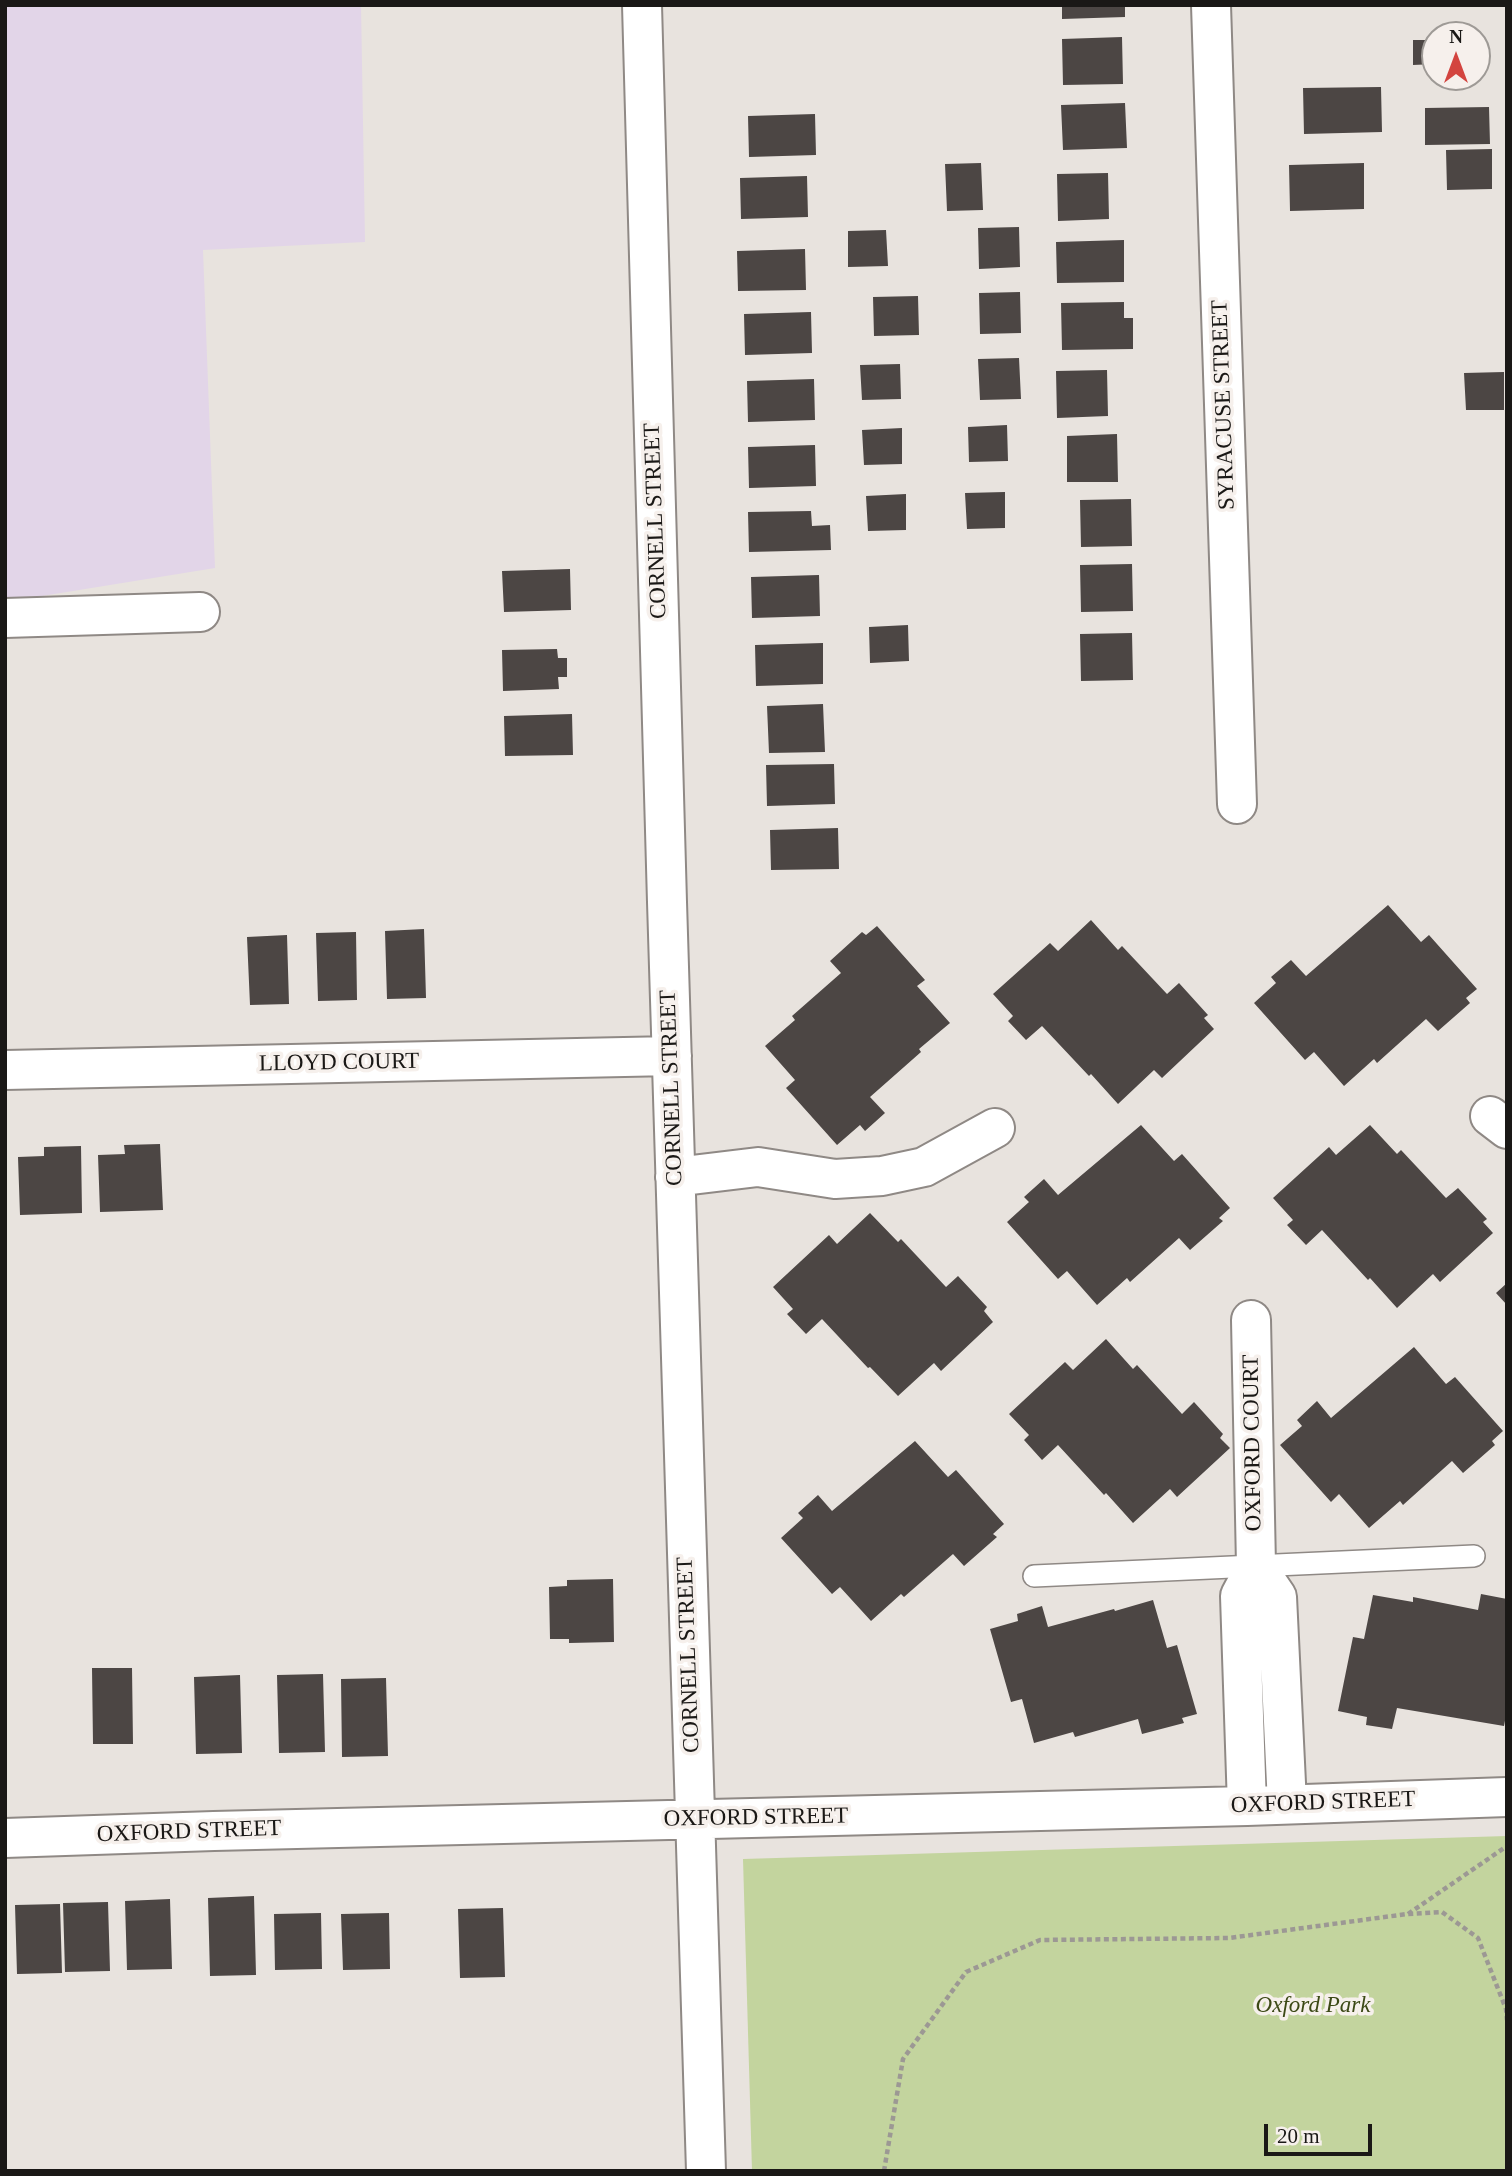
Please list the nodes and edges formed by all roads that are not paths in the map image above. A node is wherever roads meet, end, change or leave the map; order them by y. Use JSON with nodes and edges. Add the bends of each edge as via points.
{"nodes":[{"id":1,"x":642,"y":5,"type":"edge"},
{"id":2,"x":1211,"y":5,"type":"edge"},
{"id":3,"x":201,"y":612,"type":"dead end"},
{"id":4,"x":5,"y":618,"type":"edge"},
{"id":5,"x":1237,"y":804,"type":"dead end"},
{"id":6,"x":672,"y":1055,"type":"junction"},
{"id":7,"x":5,"y":1070,"type":"edge"},
{"id":8,"x":995,"y":1128,"type":"dead end"},
{"id":9,"x":675,"y":1177,"type":"junction"},
{"id":10,"x":1251,"y":1320,"type":"dead end"},
{"id":11,"x":1474,"y":1556,"type":"dead end"},
{"id":12,"x":1256,"y":1566,"type":"junction"},
{"id":13,"x":1034,"y":1576,"type":"dead end"},
{"id":14,"x":1507,"y":1797,"type":"edge"},
{"id":15,"x":1287,"y":1804,"type":"junction"},
{"id":16,"x":1247,"y":1806,"type":"junction"},
{"id":17,"x":694,"y":1820,"type":"junction"},
{"id":18,"x":5,"y":1838,"type":"edge"},
{"id":19,"x":706,"y":2171,"type":"edge"}],
"edges":[{"from":1,"to":6,"type":"street","name":"CORNELL STREET"},
{"from":2,"to":5,"type":"street","name":"SYRACUSE STREET"},
{"from":3,"to":4,"type":"street"},
{"from":6,"to":7,"type":"street","name":"LLOYD COURT"},
{"from":6,"to":9,"type":"street","name":"CORNELL STREET"},
{"from":8,"to":9,"type":"street","via":[[924,1167],[882,1176],[835,1179],[758,1167]]},
{"from":9,"to":17,"type":"street","name":"CORNELL STREET"},
{"from":10,"to":12,"type":"street","name":"OXFORD COURT"},
{"from":11,"to":12,"type":"lane"},
{"from":12,"to":13,"type":"lane"},
{"from":12,"to":15,"type":"street","via":[[1278,1597]]},
{"from":12,"to":16,"type":"street","name":"OXFORD COURT","via":[[1240,1595]]},
{"from":14,"to":15,"type":"street","name":"OXFORD STREET"},
{"from":15,"to":16,"type":"street","name":"OXFORD STREET"},
{"from":16,"to":17,"type":"street","name":"OXFORD STREET"},
{"from":17,"to":18,"type":"street","name":"OXFORD STREET"},
{"from":17,"to":19,"type":"street","name":"CORNELL STREET"}]}
